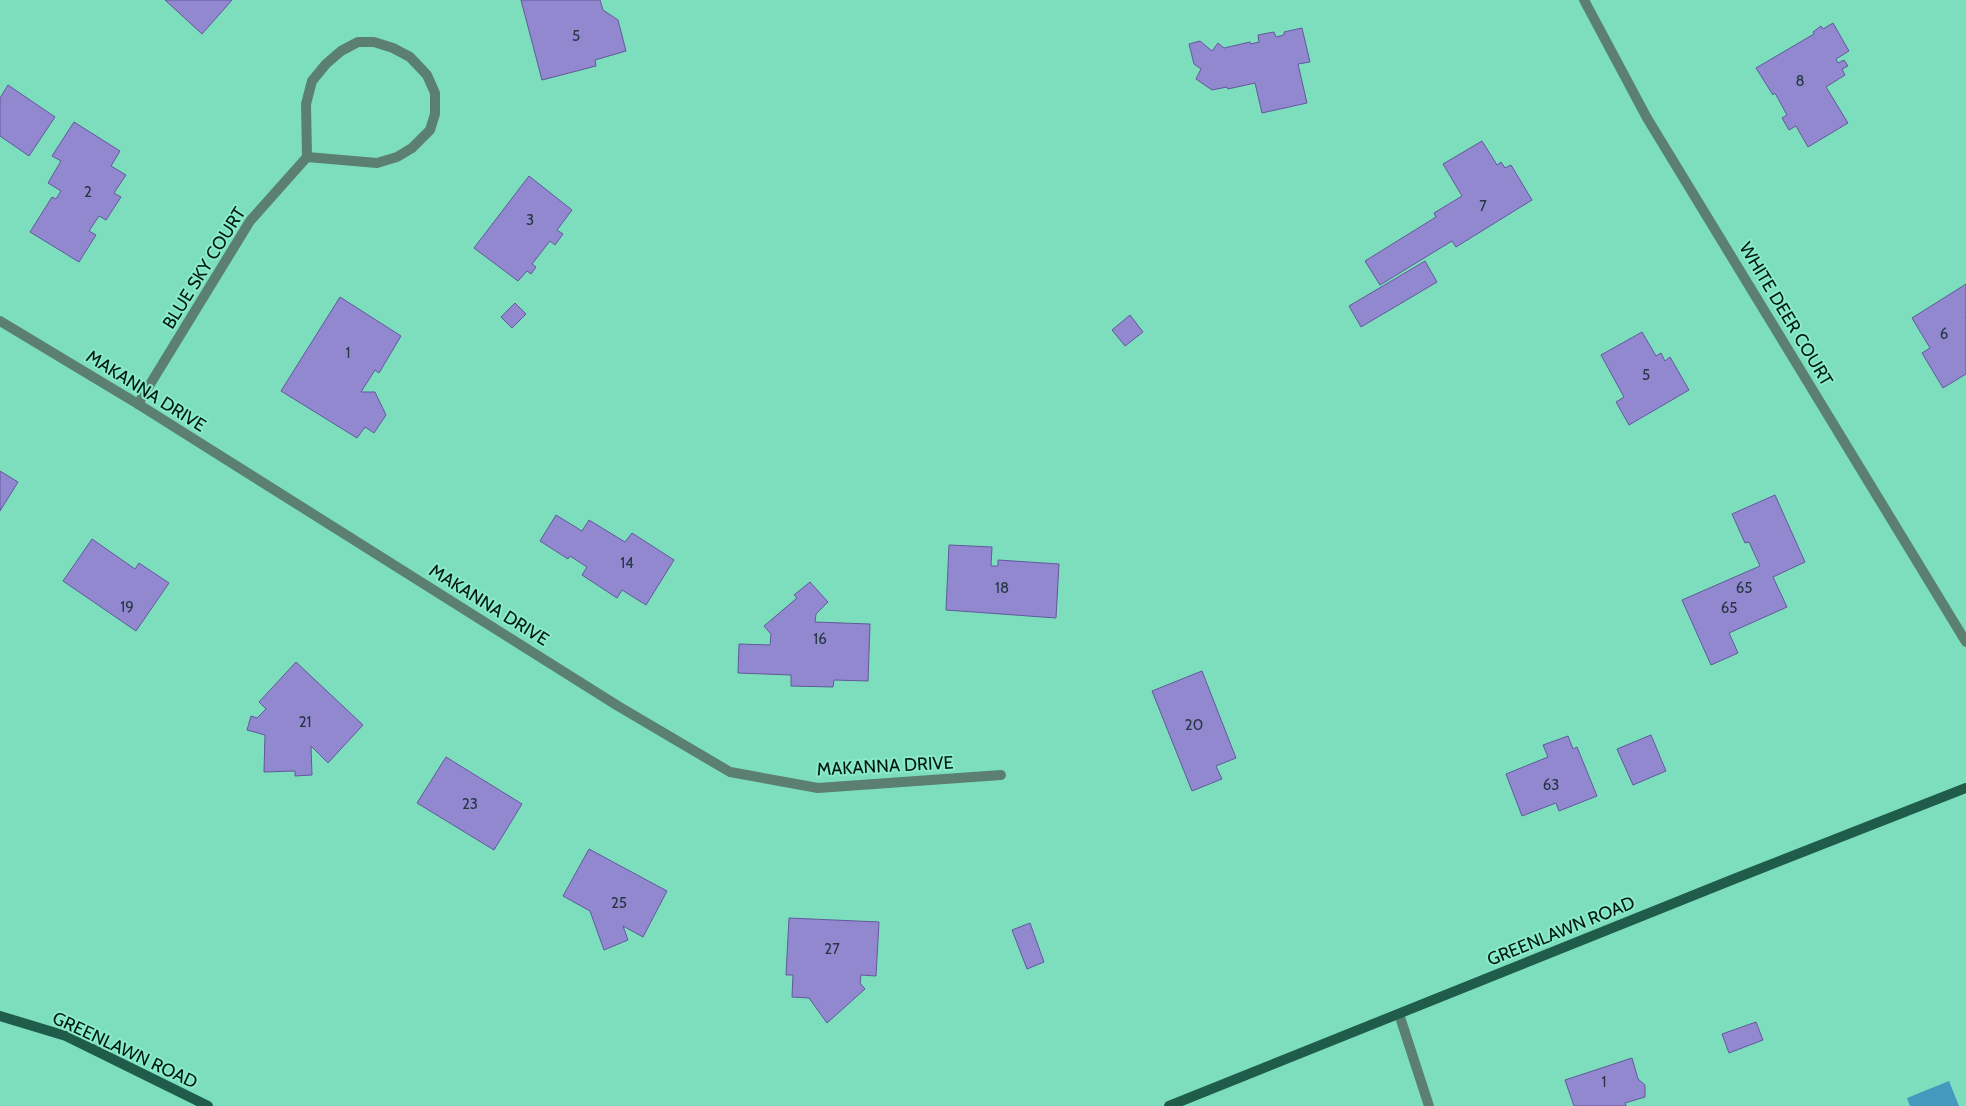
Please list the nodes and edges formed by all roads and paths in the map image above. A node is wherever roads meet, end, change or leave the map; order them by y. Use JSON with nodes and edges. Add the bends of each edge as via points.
{"nodes":[{"id":1,"x":1584,"y":0,"type":"edge"},
{"id":2,"x":308,"y":157,"type":"junction"},
{"id":3,"x":0,"y":321,"type":"edge"},
{"id":4,"x":138,"y":404,"type":"junction"},
{"id":5,"x":1966,"y":642,"type":"edge"},
{"id":6,"x":1001,"y":775,"type":"dead end"},
{"id":7,"x":1966,"y":788,"type":"edge"},
{"id":8,"x":1399,"y":1014,"type":"junction"},
{"id":9,"x":0,"y":1016,"type":"edge"},
{"id":10,"x":208,"y":1106,"type":"edge"},
{"id":11,"x":1168,"y":1106,"type":"edge"},
{"id":12,"x":1428,"y":1106,"type":"edge"}],
"edges":[{"from":1,"to":5,"type":"street","name":"WHITE DEER COURT","via":[[1647,118]]},
{"from":2,"to":2,"type":"street","via":[[377,163],[412,148],[430,130],[435,114],[434,92],[426,75],[410,57],[374,42],[358,42],[341,51],[312,81],[306,104]]},
{"from":2,"to":4,"type":"street","name":"BLUE SKY COURT","via":[[250,220]]},
{"from":3,"to":4,"type":"street","name":"MAKANNA DRIVE"},
{"from":4,"to":6,"type":"street","name":"MAKANNA DRIVE","via":[[730,772],[818,788]]},
{"from":7,"to":8,"type":"main road","name":"GREENLAWN ROAD"},
{"from":8,"to":11,"type":"main road","name":"GREENLAWN ROAD"},
{"from":8,"to":12,"type":"street"},
{"from":9,"to":10,"type":"main road","name":"GREENLAWN ROAD","via":[[66,1036]]}]}
